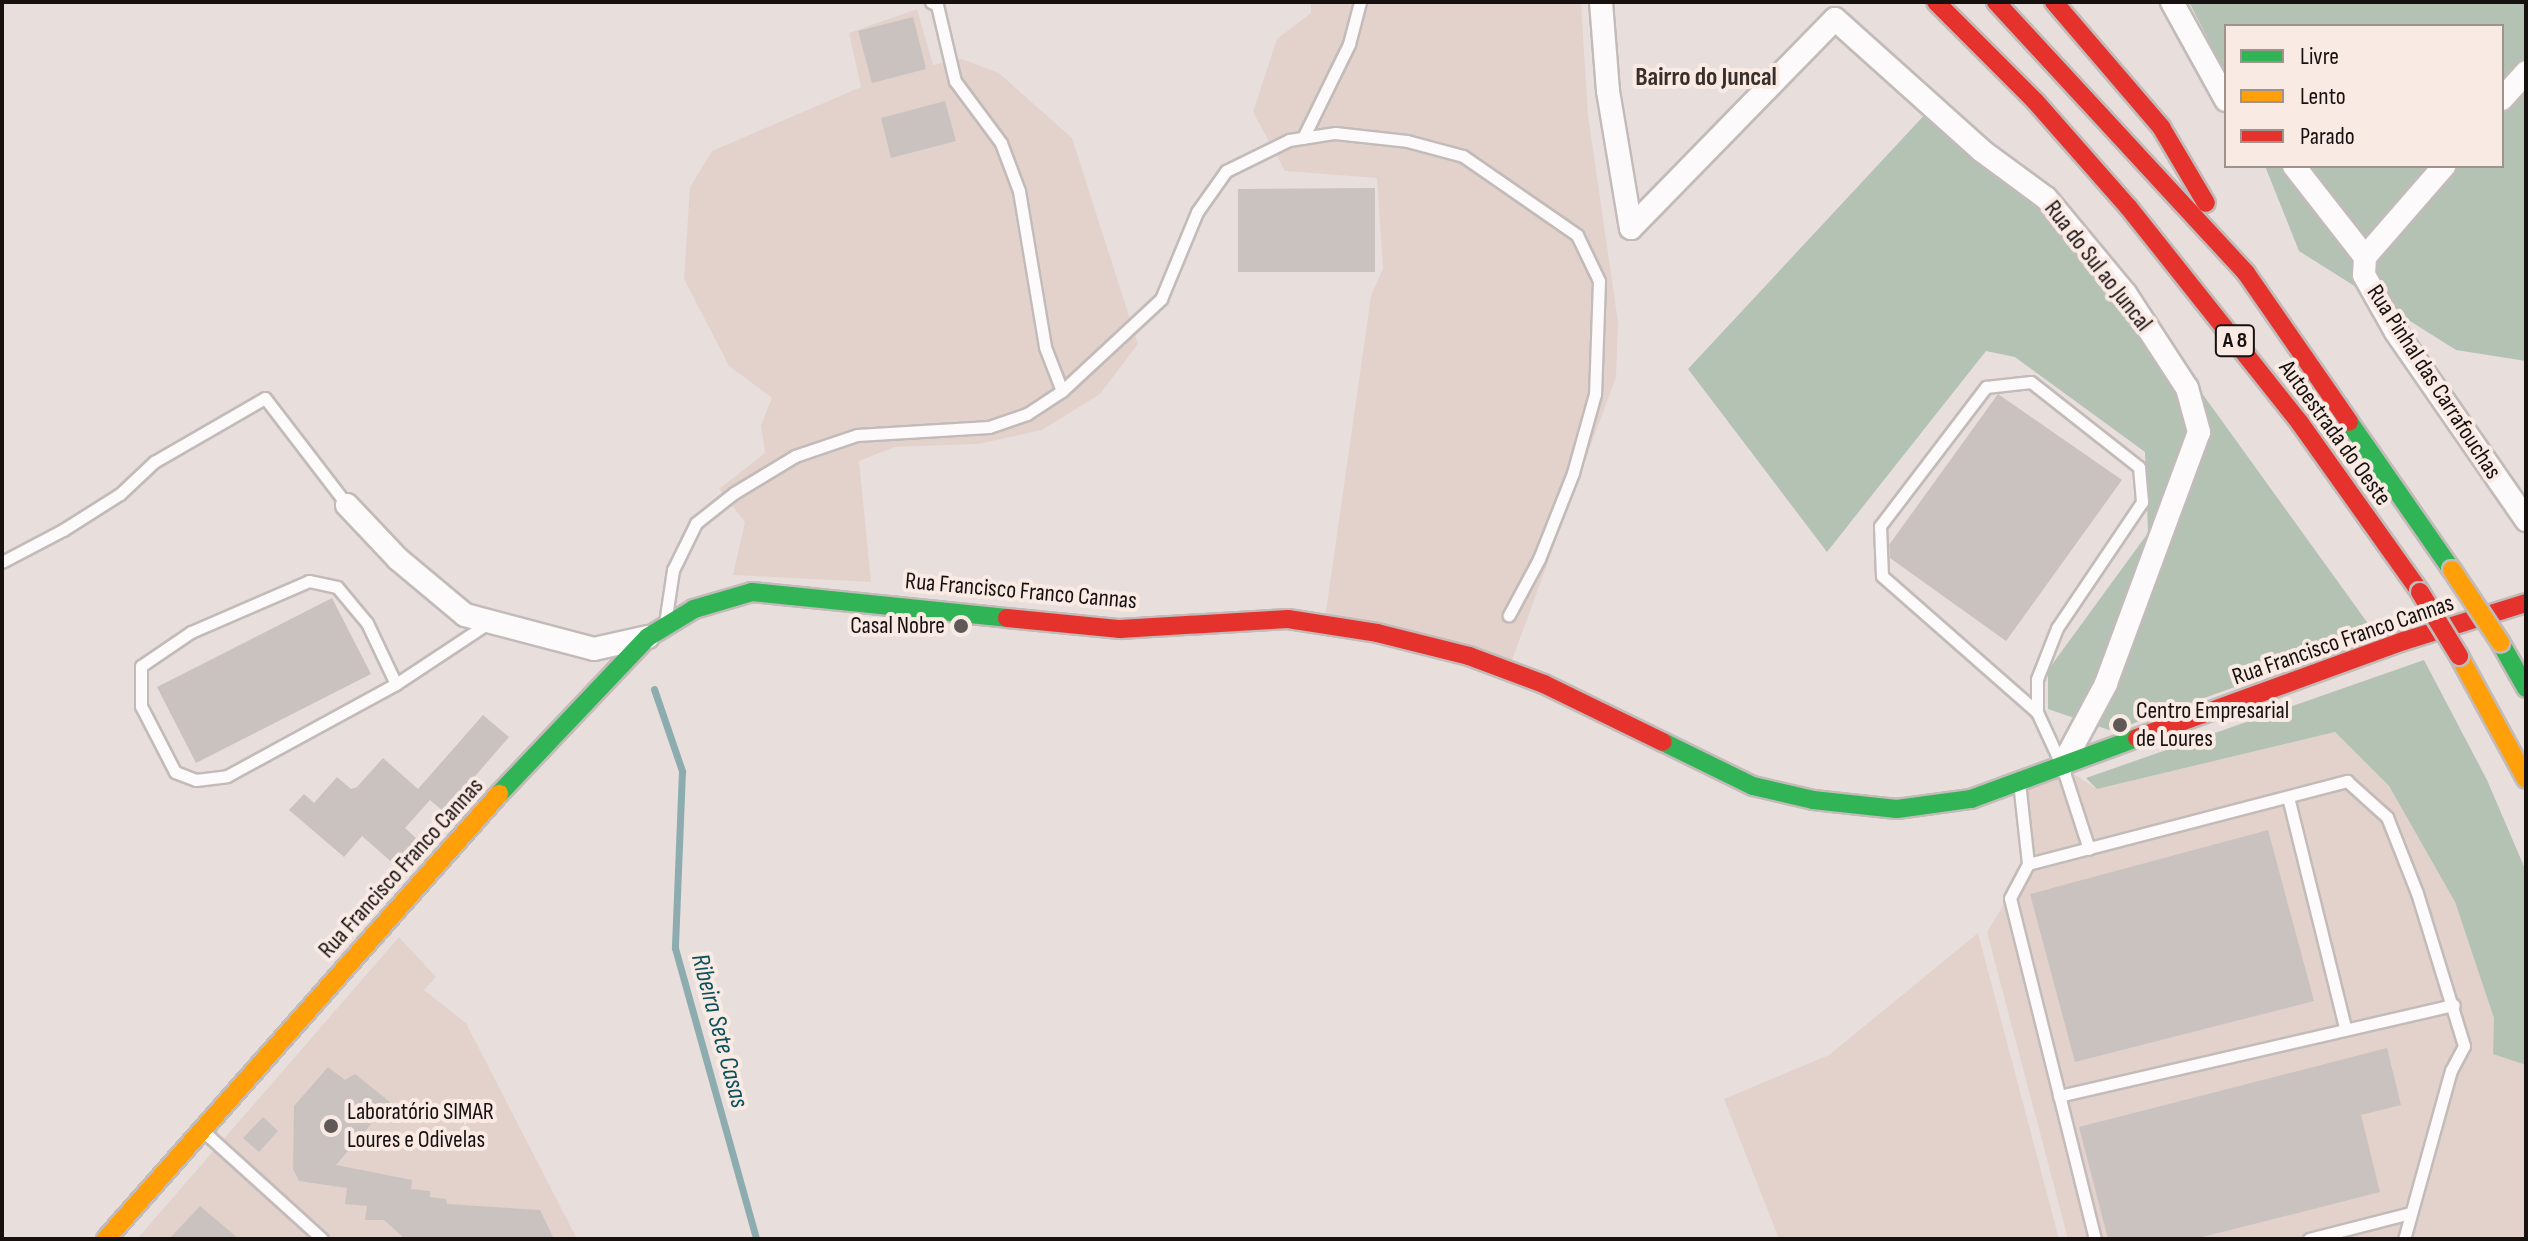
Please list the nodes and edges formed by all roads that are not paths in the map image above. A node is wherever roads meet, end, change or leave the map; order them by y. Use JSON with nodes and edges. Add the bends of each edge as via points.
{"nodes":[{"id":1,"x":931,"y":2,"type":"edge"},
{"id":2,"x":1360,"y":2,"type":"edge"},
{"id":3,"x":1601,"y":2,"type":"edge"},
{"id":4,"x":1936,"y":2,"type":"edge"},
{"id":5,"x":1996,"y":2,"type":"edge"},
{"id":6,"x":2054,"y":2,"type":"edge"},
{"id":7,"x":2172,"y":2,"type":"edge"},
{"id":8,"x":1828,"y":10,"type":"edge"},
{"id":9,"x":2526,"y":72,"type":"edge"},
{"id":10,"x":2224,"y":96,"type":"edge"},
{"id":11,"x":2504,"y":97,"type":"edge"},
{"id":12,"x":1303,"y":138,"type":"junction"},
{"id":13,"x":2296,"y":168,"type":"edge"},
{"id":14,"x":2442,"y":168,"type":"edge"},
{"id":15,"x":2365,"y":257,"type":"junction"},
{"id":16,"x":2246,"y":273,"type":"junction"},
{"id":17,"x":1062,"y":391,"type":"junction"},
{"id":18,"x":347,"y":505,"type":"joint"},
{"id":19,"x":2526,"y":520,"type":"edge"},
{"id":20,"x":2,"y":562,"type":"edge"},
{"id":21,"x":2526,"y":603,"type":"edge"},
{"id":22,"x":1509,"y":615,"type":"dead end"},
{"id":23,"x":489,"y":623,"type":"junction"},
{"id":24,"x":656,"y":632,"type":"junction"},
{"id":25,"x":396,"y":684,"type":"junction"},
{"id":26,"x":2526,"y":688,"type":"edge"},
{"id":27,"x":2037,"y":712,"type":"junction"},
{"id":28,"x":2062,"y":766,"type":"junction"},
{"id":29,"x":2526,"y":779,"type":"edge"},
{"id":30,"x":2019,"y":782,"type":"junction"},
{"id":31,"x":2288,"y":797,"type":"junction"},
{"id":32,"x":2089,"y":849,"type":"junction"},
{"id":33,"x":2028,"y":864,"type":"junction"},
{"id":34,"x":2454,"y":1005,"type":"junction"},
{"id":35,"x":2345,"y":1027,"type":"junction"},
{"id":36,"x":2059,"y":1096,"type":"junction"},
{"id":37,"x":202,"y":1130,"type":"junction"},
{"id":38,"x":2410,"y":1213,"type":"junction"},
{"id":39,"x":106,"y":1239,"type":"edge"},
{"id":40,"x":322,"y":1239,"type":"edge"},
{"id":41,"x":2095,"y":1239,"type":"edge"},
{"id":42,"x":2309,"y":1239,"type":"edge"},
{"id":43,"x":2404,"y":1239,"type":"edge"}],
"edges":[{"from":1,"to":17,"type":"lane","via":[[937,5],[955,81],[1001,143],[1019,191],[1045,347]]},
{"from":2,"to":12,"type":"lane","via":[[1349,44]]},
{"from":3,"to":8,"type":"street","name":"Rua do Sul ao Juncal","via":[[1608,91],[1631,228]]},
{"from":4,"to":29,"type":"main road","name":"Autoestrada do Oeste","number":"A 8","bridge":true,"via":[[2035,101],[2129,208],[2300,423],[2420,592]]},
{"from":5,"to":16,"type":"main road","name":"Autoestrada do Oeste","number":"A 8"},
{"from":6,"to":16,"type":"main road","via":[[2161,127]]},
{"from":7,"to":10,"type":"street"},
{"from":8,"to":28,"type":"street","name":"Rua do Sul ao Juncal","via":[[1982,151],[2046,198],[2125,293],[2187,388],[2199,432],[2187,473],[2106,684]]},
{"from":9,"to":11,"type":"street"},
{"from":12,"to":17,"type":"lane","via":[[1226,171],[1197,212],[1161,299]]},
{"from":12,"to":22,"type":"lane","via":[[1335,133],[1407,141],[1463,156],[1577,235],[1599,281],[1595,394],[1567,488]]},
{"from":13,"to":15,"type":"street","name":"Rua Pinhal das Carrafouchas"},
{"from":14,"to":15,"type":"street"},
{"from":15,"to":19,"type":"street","name":"Rua Pinhal das Carrafouchas","via":[[2364,275],[2396,332]]},
{"from":16,"to":26,"type":"main road","name":"Autoestrada do Oeste","number":"A 8","bridge":true,"via":[[2452,570]]},
{"from":17,"to":24,"type":"lane","via":[[1027,414],[989,427],[857,435],[795,456],[696,523],[673,570]]},
{"from":18,"to":20,"type":"lane","via":[[265,398],[154,462],[120,494],[63,530]]},
{"from":18,"to":23,"type":"street","via":[[398,559],[465,615]]},
{"from":21,"to":28,"type":"main road","name":"Rua Francisco Franco Cannas"},
{"from":23,"to":24,"type":"street","via":[[594,649]]},
{"from":23,"to":25,"type":"lane"},
{"from":24,"to":30,"type":"main road","name":"Rua Francisco Franco Cannas","via":[[694,609],[752,592],[1120,629],[1288,619],[1469,656],[1544,684],[1753,786],[1813,800],[1897,809],[1971,799]]},
{"from":24,"to":37,"type":"main road","name":"Rua Francisco Franco Cannas","via":[[457,838]]},
{"from":25,"to":25,"type":"lane","via":[[227,776],[196,780],[175,772],[141,706],[141,666],[191,632],[309,581],[337,587],[357,611]]},
{"from":27,"to":27,"type":"lane","via":[[2037,679],[2057,628],[2142,502],[2139,467],[2031,382],[1986,387],[1880,526],[1882,576]]},
{"from":27,"to":28,"type":"lane"},
{"from":28,"to":30,"type":"main road","name":"Rua Francisco Franco Cannas"},
{"from":28,"to":32,"type":"lane"},
{"from":30,"to":33,"type":"lane"},
{"from":31,"to":32,"type":"lane"},
{"from":31,"to":34,"type":"lane","via":[[2347,781],[2387,817]]},
{"from":31,"to":35,"type":"lane"},
{"from":32,"to":33,"type":"lane"},
{"from":33,"to":36,"type":"lane","via":[[2010,898]]},
{"from":34,"to":35,"type":"lane"},
{"from":34,"to":38,"type":"lane","via":[[2464,1046],[2451,1070]]},
{"from":35,"to":36,"type":"lane"},
{"from":36,"to":41,"type":"lane"},
{"from":37,"to":39,"type":"main road","name":"Rua Francisco Franco Cannas"},
{"from":37,"to":40,"type":"lane"},
{"from":38,"to":42,"type":"lane"},
{"from":38,"to":43,"type":"lane"}]}
